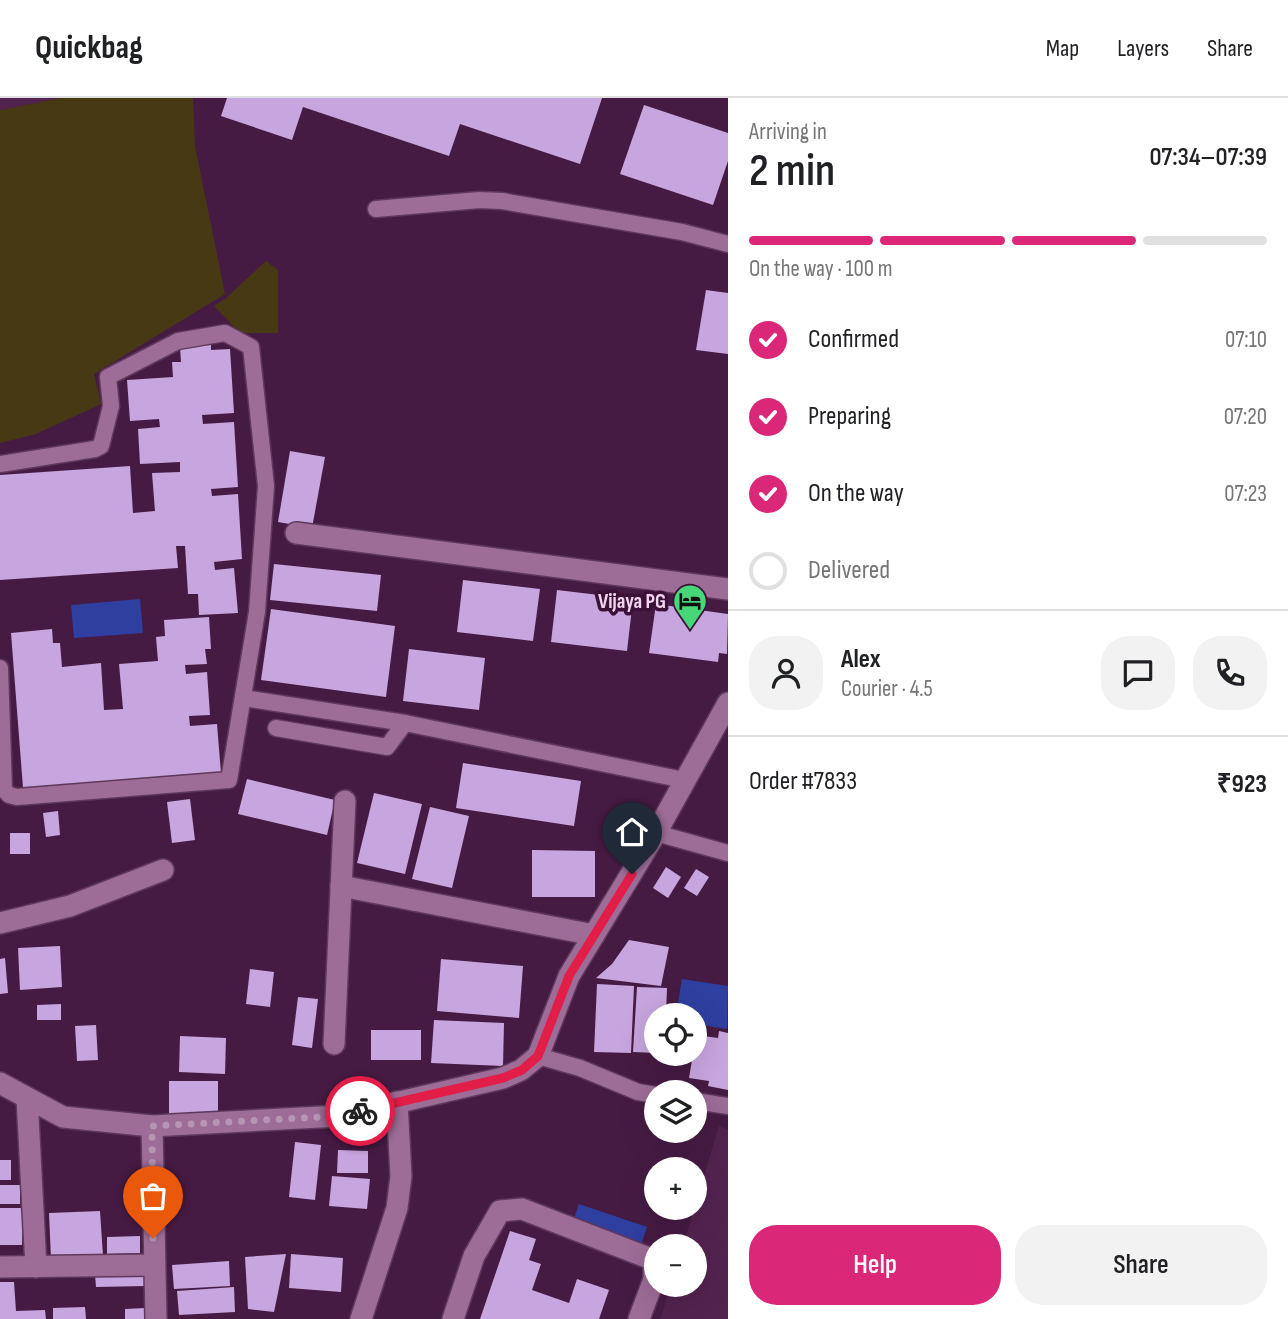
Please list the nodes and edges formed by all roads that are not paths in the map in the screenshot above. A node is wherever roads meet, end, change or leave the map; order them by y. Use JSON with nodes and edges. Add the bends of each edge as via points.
{"nodes":[{"id":1,"x":376,"y":209,"type":"dead end"},
{"id":2,"x":728,"y":244,"type":"edge"},
{"id":3,"x":0,"y":464,"type":"edge"},
{"id":4,"x":296,"y":533,"type":"dead end"},
{"id":5,"x":728,"y":589,"type":"edge"},
{"id":6,"x":0,"y":668,"type":"edge"},
{"id":7,"x":244,"y":698,"type":"junction"},
{"id":8,"x":728,"y":703,"type":"edge"},
{"id":9,"x":405,"y":723,"type":"junction"},
{"id":10,"x":276,"y":728,"type":"dead end"},
{"id":11,"x":684,"y":780,"type":"junction"},
{"id":12,"x":345,"y":801,"type":"dead end"},
{"id":13,"x":656,"y":833,"type":"junction"},
{"id":14,"x":728,"y":853,"type":"edge"},
{"id":15,"x":163,"y":870,"type":"dead end"},
{"id":16,"x":341,"y":886,"type":"junction"},
{"id":17,"x":0,"y":923,"type":"edge"},
{"id":18,"x":594,"y":935,"type":"junction"},
{"id":19,"x":334,"y":1044,"type":"dead end"},
{"id":20,"x":538,"y":1056,"type":"junction"},
{"id":21,"x":0,"y":1083,"type":"edge"},
{"id":22,"x":644,"y":1093,"type":"edge"},
{"id":23,"x":27,"y":1098,"type":"junction"},
{"id":24,"x":397,"y":1102,"type":"junction"},
{"id":25,"x":707,"y":1103,"type":"edge"},
{"id":26,"x":728,"y":1106,"type":"edge"},
{"id":27,"x":152,"y":1126,"type":"junction"},
{"id":28,"x":153,"y":1265,"type":"junction"},
{"id":29,"x":0,"y":1267,"type":"edge"},
{"id":30,"x":36,"y":1267,"type":"junction"},
{"id":31,"x":156,"y":1319,"type":"edge"},
{"id":32,"x":361,"y":1319,"type":"edge"},
{"id":33,"x":453,"y":1319,"type":"edge"},
{"id":34,"x":639,"y":1319,"type":"edge"}],
"edges":[{"from":1,"to":2,"type":"lane","via":[[502,201]]},
{"from":3,"to":7,"type":"lane","via":[[101,446],[111,406],[108,377],[178,341],[225,333],[251,346],[266,486],[257,612]]},
{"from":4,"to":5,"type":"street"},
{"from":6,"to":7,"type":"lane","via":[[4,789],[17,797],[229,780]]},
{"from":7,"to":9,"type":"lane"},
{"from":8,"to":11,"type":"street"},
{"from":9,"to":10,"type":"lane","via":[[387,747]]},
{"from":9,"to":11,"type":"lane"},
{"from":11,"to":13,"type":"street"},
{"from":12,"to":16,"type":"street"},
{"from":13,"to":14,"type":"lane"},
{"from":13,"to":18,"type":"street"},
{"from":15,"to":17,"type":"street","via":[[70,906]]},
{"from":16,"to":18,"type":"street"},
{"from":16,"to":19,"type":"street"},
{"from":18,"to":20,"type":"street","via":[[569,976]]},
{"from":20,"to":22,"type":"lane"},
{"from":20,"to":24,"type":"street","via":[[503,1078]]},
{"from":21,"to":23,"type":"street"},
{"from":23,"to":27,"type":"street","via":[[64,1118]]},
{"from":23,"to":30,"type":"street"},
{"from":24,"to":27,"type":"street","via":[[339,1116]]},
{"from":24,"to":32,"type":"street","via":[[401,1176],[397,1209]]},
{"from":25,"to":26,"type":"lane"},
{"from":27,"to":28,"type":"street"},
{"from":28,"to":30,"type":"street"},
{"from":28,"to":31,"type":"street"},
{"from":29,"to":30,"type":"street"},
{"from":33,"to":34,"type":"street","via":[[474,1256],[499,1211],[522,1209],[654,1260],[654,1279]]}]}
